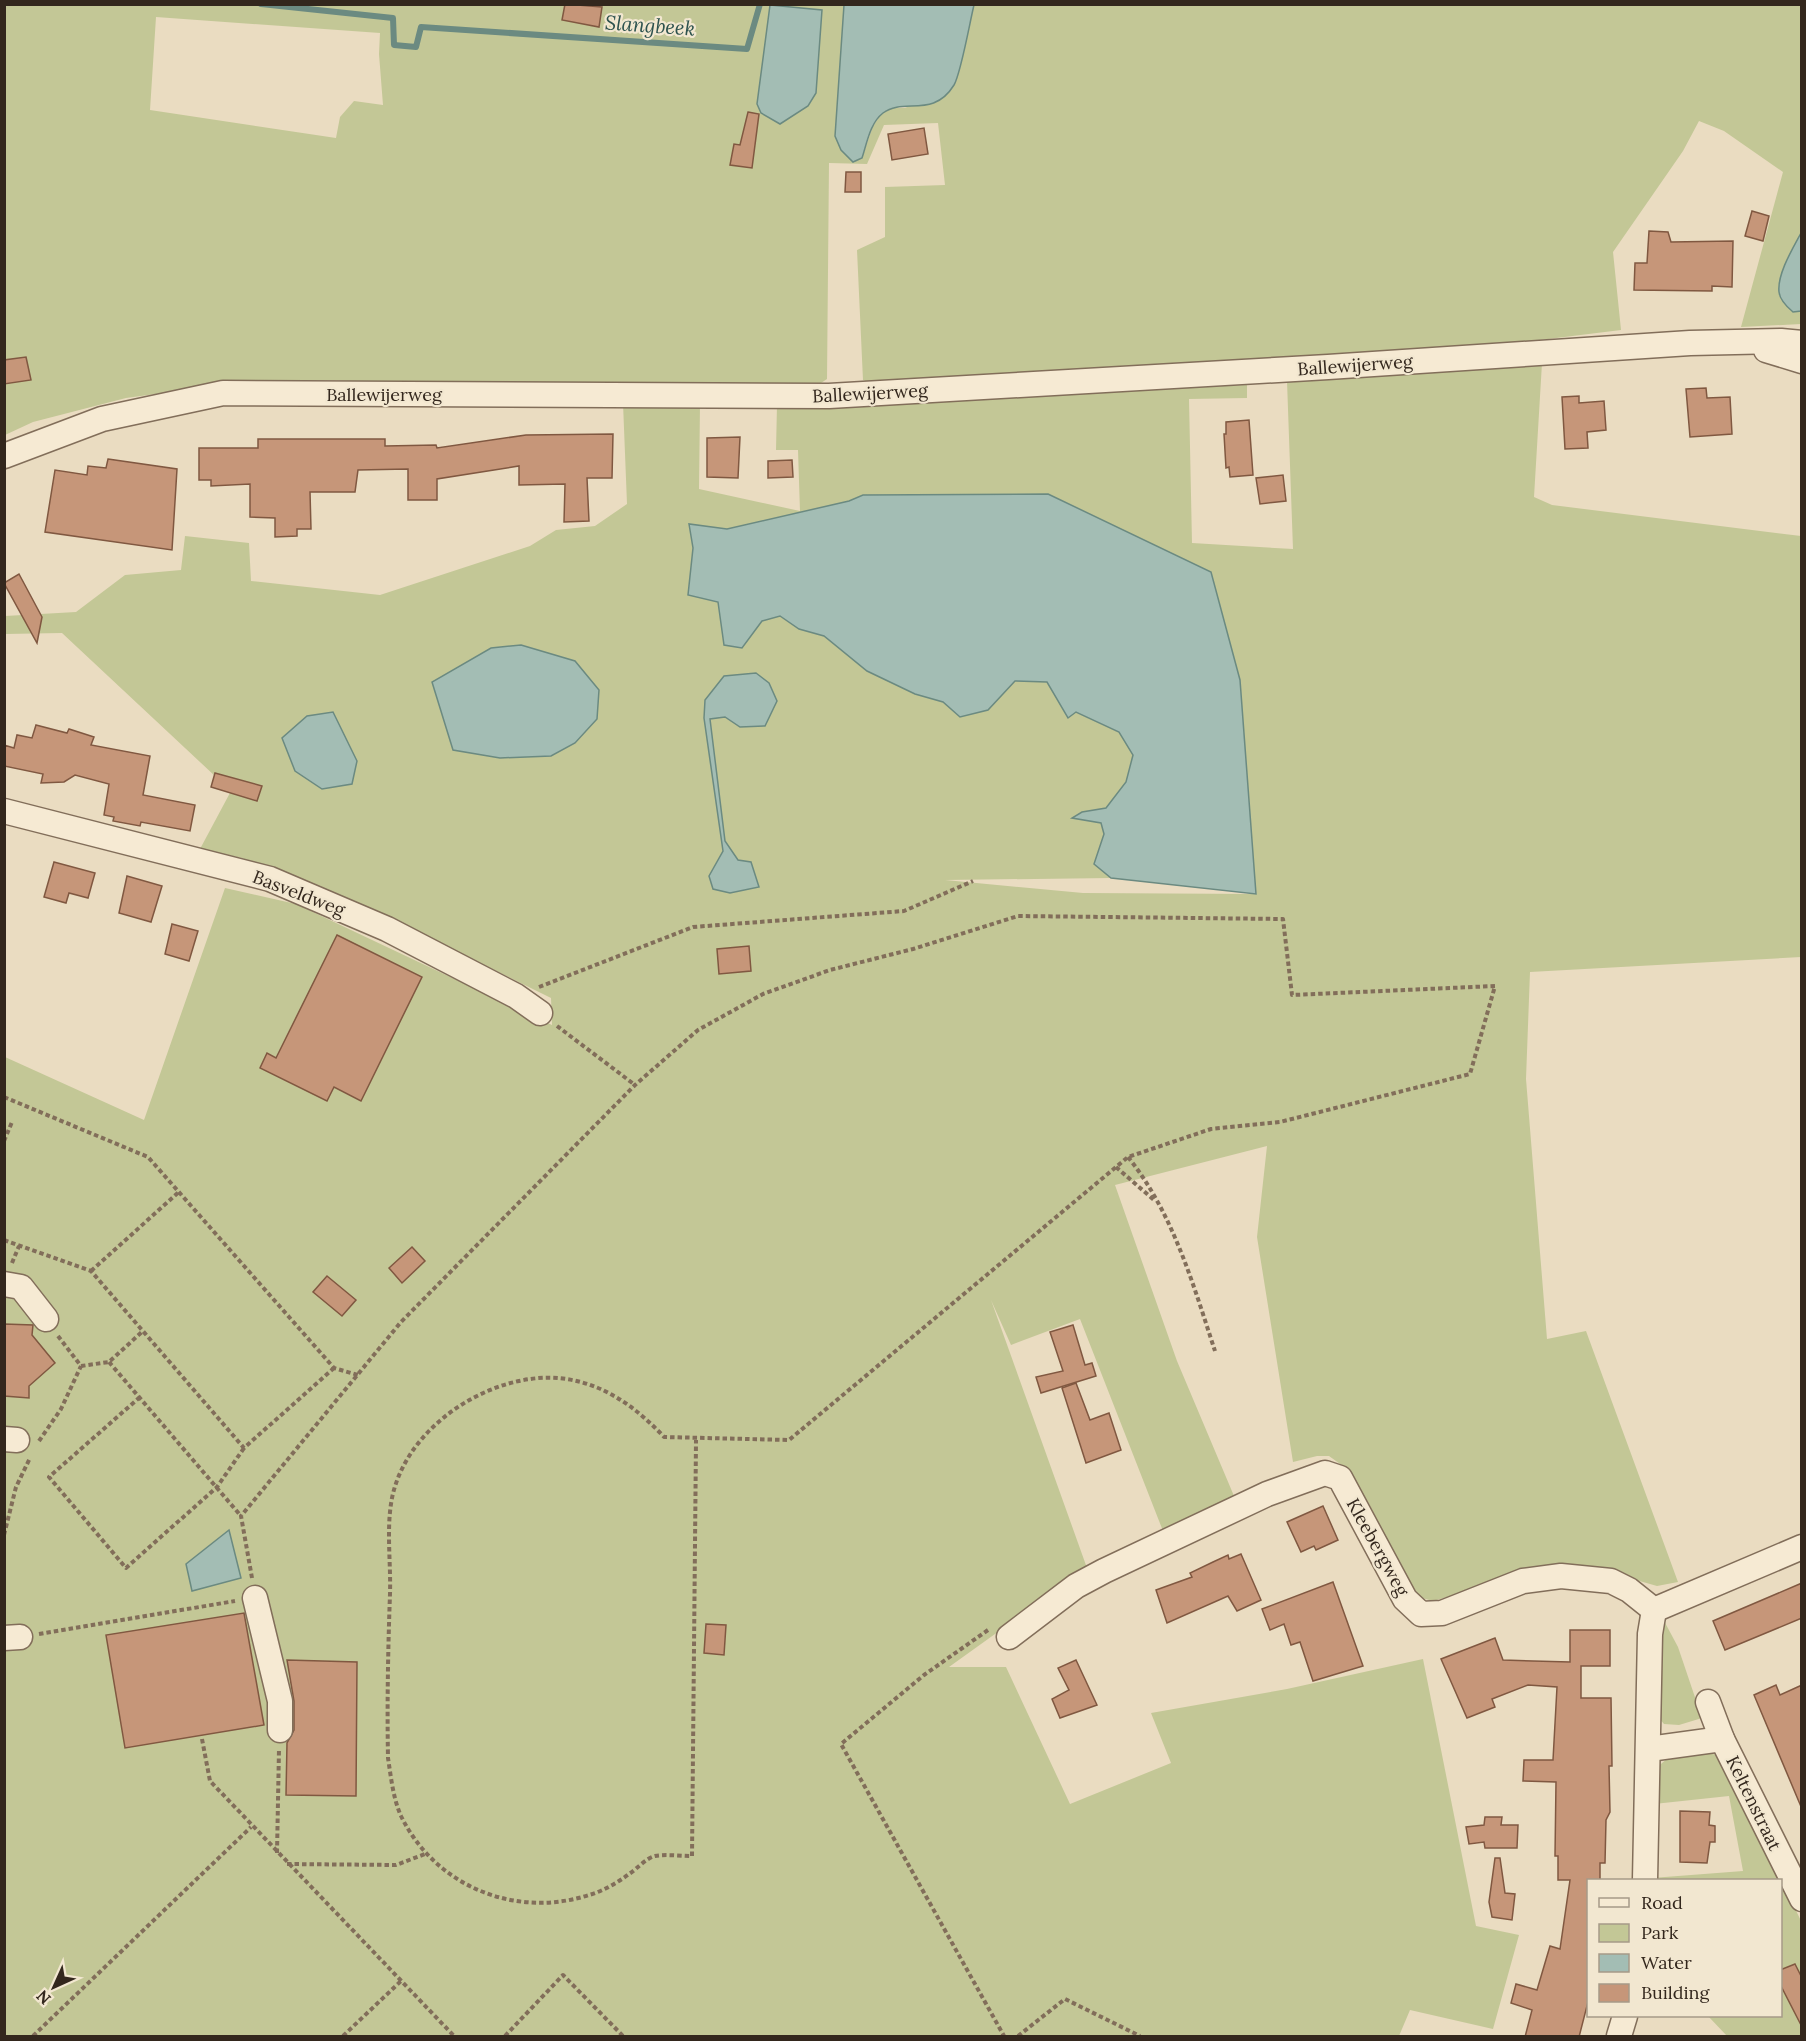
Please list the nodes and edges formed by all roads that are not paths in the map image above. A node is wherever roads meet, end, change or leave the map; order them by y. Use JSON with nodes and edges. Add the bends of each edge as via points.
{"nodes":[{"id":1,"x":1743,"y":343,"type":"junction"},
{"id":2,"x":1802,"y":343,"type":"edge"},
{"id":3,"x":1802,"y":361,"type":"edge"},
{"id":4,"x":4,"y":456,"type":"edge"},
{"id":5,"x":4,"y":811,"type":"edge"},
{"id":6,"x":540,"y":1012,"type":"road end"},
{"id":7,"x":4,"y":1284,"type":"edge"},
{"id":8,"x":46,"y":1319,"type":"road end"},
{"id":9,"x":1802,"y":1547,"type":"edge"},
{"id":10,"x":255,"y":1598,"type":"road end"},
{"id":11,"x":1654,"y":1610,"type":"junction"},
{"id":12,"x":999,"y":1633,"type":"road end"},
{"id":13,"x":1708,"y":1702,"type":"dead end"},
{"id":14,"x":280,"y":1730,"type":"road end"},
{"id":15,"x":1722,"y":1739,"type":"junction"},
{"id":16,"x":1649,"y":1749,"type":"junction"},
{"id":17,"x":1645,"y":1879,"type":"edge"},
{"id":18,"x":1802,"y":1899,"type":"edge"},
{"id":19,"x":1625,"y":2017,"type":"edge"},
{"id":20,"x":1619,"y":2037,"type":"edge"}],
"edges":[{"from":1,"to":2,"type":"street","name":"Ballewijerweg"},
{"from":1,"to":3,"type":"street","name":"Ballewijerweg"},
{"from":1,"to":4,"type":"street","name":"Ballewijerweg","via":[[1690,343],[829,396],[223,393],[102,419]]},
{"from":5,"to":6,"type":"street","name":"Basveldweg","via":[[270,879],[387,929]]},
{"from":7,"to":8,"type":"street","via":[[21,1287]]},
{"from":9,"to":11,"type":"street"},
{"from":10,"to":14,"type":"street","via":[[280,1701]]},
{"from":11,"to":12,"type":"street","name":"Kleebergweg","via":[[1611,1581],[1562,1576],[1523,1581],[1442,1613],[1421,1614],[1405,1599],[1340,1478],[1325,1473],[1267,1494],[1104,1571]]},
{"from":11,"to":16,"type":"street","via":[[1650,1634]]},
{"from":13,"to":15,"type":"street","name":"Keltenstraat"},
{"from":15,"to":16,"type":"street","name":"Keltenstraat"},
{"from":15,"to":18,"type":"street","name":"Keltenstraat"},
{"from":16,"to":17,"type":"street"},
{"from":19,"to":20,"type":"street"}]}
